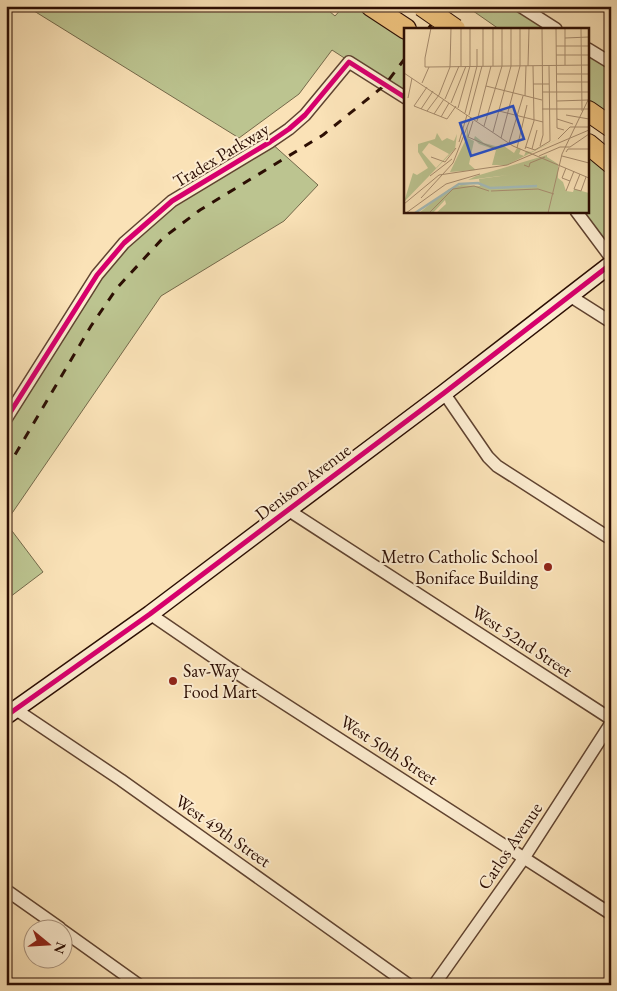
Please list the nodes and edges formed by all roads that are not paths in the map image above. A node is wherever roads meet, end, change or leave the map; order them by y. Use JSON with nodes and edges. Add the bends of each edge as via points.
{"nodes":[{"id":1,"x":371,"y":6,"type":"edge"},
{"id":2,"x":422,"y":6,"type":"edge"},
{"id":3,"x":520,"y":6,"type":"edge"},
{"id":4,"x":398,"y":24,"type":"edge"},
{"id":5,"x":454,"y":28,"type":"edge"},
{"id":6,"x":554,"y":28,"type":"edge"},
{"id":7,"x":590,"y":50,"type":"edge"},
{"id":8,"x":611,"y":64,"type":"edge"},
{"id":9,"x":404,"y":97,"type":"edge"},
{"id":10,"x":590,"y":112,"type":"edge"},
{"id":11,"x":611,"y":127,"type":"edge"},
{"id":12,"x":590,"y":146,"type":"edge"},
{"id":13,"x":611,"y":162,"type":"edge"},
{"id":14,"x":577,"y":212,"type":"edge"},
{"id":15,"x":611,"y":258,"type":"edge"},
{"id":16,"x":611,"y":264,"type":"edge"},
{"id":17,"x":570,"y":296,"type":"junction"},
{"id":18,"x":611,"y":322,"type":"edge"},
{"id":19,"x":444,"y":393,"type":"junction"},
{"id":20,"x":6,"y":419,"type":"edge"},
{"id":21,"x":288,"y":510,"type":"junction"},
{"id":22,"x":611,"y":539,"type":"edge"},
{"id":23,"x":150,"y":614,"type":"junction"},
{"id":24,"x":11,"y":713,"type":"edge"},
{"id":25,"x":611,"y":719,"type":"edge"},
{"id":26,"x":611,"y":724,"type":"edge"},
{"id":27,"x":524,"y":858,"type":"junction"},
{"id":28,"x":6,"y":890,"type":"edge"},
{"id":29,"x":611,"y":914,"type":"edge"},
{"id":30,"x":45,"y":918,"type":"edge"},
{"id":31,"x":72,"y":937,"type":"edge"},
{"id":32,"x":139,"y":985,"type":"edge"},
{"id":33,"x":409,"y":985,"type":"edge"},
{"id":34,"x":434,"y":985,"type":"edge"}],
"edges":[{"from":1,"to":4,"type":"highway"},
{"from":2,"to":5,"type":"highway","bridge":true},
{"from":3,"to":6,"type":"street"},
{"from":7,"to":8,"type":"street"},
{"from":9,"to":20,"type":"street","name":"Tradex Parkway","via":[[349,62],[305,115],[289,129],[172,201],[124,244],[96,275]]},
{"from":10,"to":11,"type":"highway"},
{"from":12,"to":13,"type":"highway"},
{"from":14,"to":15,"type":"street"},
{"from":16,"to":17,"type":"main road","name":"Denison Avenue"},
{"from":17,"to":18,"type":"street"},
{"from":17,"to":19,"type":"main road","name":"Denison Avenue"},
{"from":19,"to":21,"type":"main road","name":"Denison Avenue"},
{"from":19,"to":22,"type":"street","via":[[497,466]]},
{"from":21,"to":23,"type":"main road","name":"Denison Avenue"},
{"from":21,"to":25,"type":"street","name":"West 52nd Street"},
{"from":23,"to":24,"type":"main road","name":"Denison Avenue"},
{"from":23,"to":27,"type":"street","name":"West 50th Street","via":[[237,674]]},
{"from":24,"to":33,"type":"street","name":"West 49th Street","via":[[121,780]]},
{"from":26,"to":27,"type":"street","name":"Carlos Avenue"},
{"from":27,"to":29,"type":"street","name":"West 50th Street"},
{"from":27,"to":34,"type":"street","name":"Carlos Avenue"},
{"from":28,"to":30,"type":"street"},
{"from":31,"to":32,"type":"street"}]}
